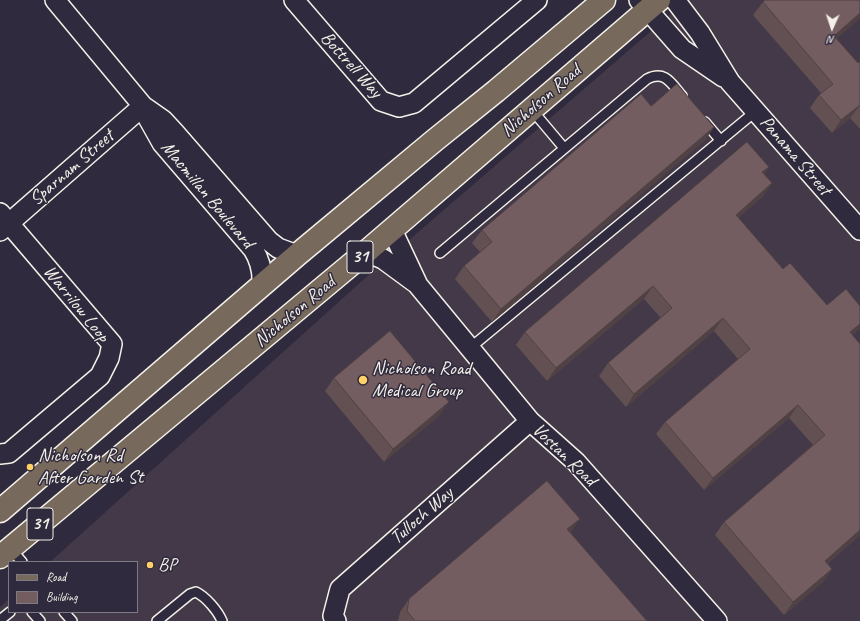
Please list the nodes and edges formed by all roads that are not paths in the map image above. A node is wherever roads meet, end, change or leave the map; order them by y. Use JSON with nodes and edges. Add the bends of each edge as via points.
{"nodes":[{"id":1,"x":55,"y":0,"type":"edge"},
{"id":2,"x":294,"y":0,"type":"edge"},
{"id":3,"x":537,"y":0,"type":"edge"},
{"id":4,"x":604,"y":0,"type":"edge"},
{"id":5,"x":675,"y":0,"type":"edge"},
{"id":6,"x":649,"y":3,"type":"edge"},
{"id":7,"x":730,"y":82,"type":"junction"},
{"id":8,"x":690,"y":104,"type":"edge"},
{"id":9,"x":143,"y":106,"type":"junction"},
{"id":10,"x":532,"y":109,"type":"junction"},
{"id":11,"x":756,"y":111,"type":"junction"},
{"id":12,"x":700,"y":117,"type":"edge"},
{"id":13,"x":720,"y":141,"type":"junction"},
{"id":14,"x":564,"y":148,"type":"junction"},
{"id":15,"x":3,"y":222,"type":"edge"},
{"id":16,"x":392,"y":230,"type":"junction"},
{"id":17,"x":860,"y":230,"type":"edge"},
{"id":18,"x":366,"y":252,"type":"junction"},
{"id":19,"x":440,"y":253,"type":"dead end"},
{"id":20,"x":297,"y":255,"type":"junction"},
{"id":21,"x":417,"y":284,"type":"junction"},
{"id":22,"x":262,"y":286,"type":"junction"},
{"id":23,"x":470,"y":348,"type":"junction"},
{"id":24,"x":530,"y":421,"type":"junction"},
{"id":25,"x":0,"y":454,"type":"edge"},
{"id":26,"x":0,"y":510,"type":"edge"},
{"id":27,"x":11,"y":555,"type":"edge"},
{"id":28,"x":9,"y":613,"type":"edge"},
{"id":29,"x":33,"y":613,"type":"edge"},
{"id":30,"x":65,"y":613,"type":"edge"},
{"id":31,"x":0,"y":620,"type":"edge"},
{"id":32,"x":40,"y":621,"type":"edge"},
{"id":33,"x":72,"y":621,"type":"edge"},
{"id":34,"x":157,"y":621,"type":"edge"},
{"id":35,"x":222,"y":621,"type":"edge"},
{"id":36,"x":336,"y":621,"type":"edge"},
{"id":37,"x":717,"y":621,"type":"edge"}],
"edges":[{"from":1,"to":9,"type":"street","name":"Macmillan Boulevard"},
{"from":2,"to":3,"type":"street","name":"Bottrell Way","via":[[381,101],[398,106],[414,103]]},
{"from":4,"to":20,"type":"main road","name":"Nicholson Road","number":"31"},
{"from":5,"to":7,"type":"street","name":"Panama Street","via":[[700,33]]},
{"from":6,"to":7,"type":"street","name":"Panama Street","via":[[682,48]]},
{"from":6,"to":10,"type":"main road","name":"Nicholson Road","number":"31"},
{"from":7,"to":11,"type":"street","name":"Panama Street"},
{"from":8,"to":14,"type":"lane","via":[[669,80],[655,75]]},
{"from":9,"to":15,"type":"street","name":"Sparnam Street"},
{"from":9,"to":20,"type":"street","name":"Macmillan Boulevard","via":[[163,120],[269,241],[278,248]]},
{"from":9,"to":22,"type":"street","name":"Macmillan Boulevard","via":[[162,142],[253,248],[261,265]]},
{"from":10,"to":14,"type":"lane"},
{"from":10,"to":16,"type":"main road","name":"Nicholson Road","number":"31"},
{"from":11,"to":13,"type":"lane"},
{"from":11,"to":17,"type":"street","name":"Panama Street"},
{"from":12,"to":13,"type":"lane"},
{"from":13,"to":23,"type":"lane"},
{"from":14,"to":19,"type":"lane"},
{"from":15,"to":25,"type":"street","name":"Warrilow Loop","via":[[112,344],[109,358],[100,376],[9,453]]},
{"from":16,"to":18,"type":"main road","name":"Nicholson Road","number":"31"},
{"from":16,"to":21,"type":"street","name":"Vostan Road"},
{"from":18,"to":21,"type":"street","name":"Vostan Road","via":[[383,259]]},
{"from":18,"to":27,"type":"main road","name":"Nicholson Road","number":"31"},
{"from":20,"to":22,"type":"main road","name":"Nicholson Road","number":"31"},
{"from":21,"to":23,"type":"street","name":"Vostan Road"},
{"from":22,"to":26,"type":"main road","name":"Nicholson Road","number":"31"},
{"from":23,"to":24,"type":"street","name":"Vostan Road"},
{"from":24,"to":36,"type":"street","name":"Tulloch Way","via":[[340,589],[333,616]]},
{"from":24,"to":37,"type":"street","name":"Vostan Road","via":[[576,462]]},
{"from":28,"to":31,"type":"lane"},
{"from":29,"to":32,"type":"lane"},
{"from":30,"to":33,"type":"lane"},
{"from":34,"to":35,"type":"lane","via":[[196,592],[202,595]]}]}
